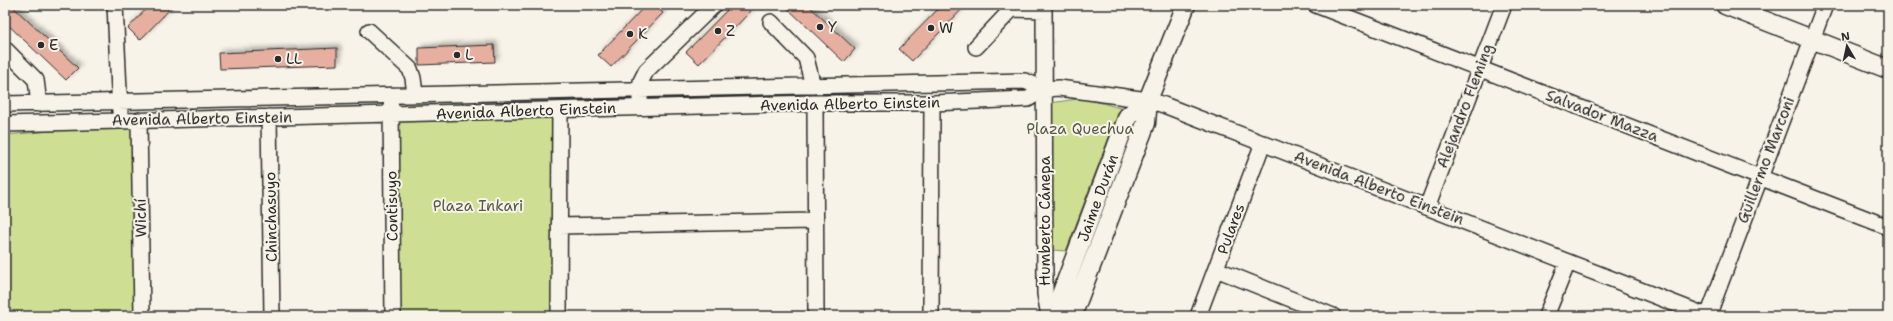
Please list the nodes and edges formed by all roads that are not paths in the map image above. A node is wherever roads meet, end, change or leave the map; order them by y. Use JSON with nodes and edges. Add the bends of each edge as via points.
{"nodes":[{"id":1,"x":115,"y":5,"type":"edge"},
{"id":2,"x":714,"y":5,"type":"edge"},
{"id":3,"x":1186,"y":5,"type":"edge"},
{"id":4,"x":1316,"y":5,"type":"edge"},
{"id":5,"x":1504,"y":5,"type":"edge"},
{"id":6,"x":1725,"y":5,"type":"edge"},
{"id":7,"x":1825,"y":5,"type":"edge"},
{"id":8,"x":1044,"y":7,"type":"edge"},
{"id":9,"x":771,"y":22,"type":"dead end"},
{"id":10,"x":369,"y":31,"type":"dead end"},
{"id":11,"x":1812,"y":39,"type":"junction"},
{"id":12,"x":976,"y":47,"type":"dead end"},
{"id":13,"x":5,"y":49,"type":"edge"},
{"id":14,"x":1479,"y":68,"type":"junction"},
{"id":15,"x":1888,"y":69,"type":"edge"},
{"id":16,"x":813,"y":86,"type":"junction"},
{"id":17,"x":1044,"y":89,"type":"junction"},
{"id":18,"x":640,"y":90,"type":"junction"},
{"id":19,"x":415,"y":94,"type":"junction"},
{"id":20,"x":390,"y":95,"type":"junction"},
{"id":21,"x":1148,"y":100,"type":"junction"},
{"id":22,"x":120,"y":101,"type":"junction"},
{"id":23,"x":932,"y":103,"type":"junction"},
{"id":24,"x":5,"y":104,"type":"edge"},
{"id":25,"x":39,"y":104,"type":"junction"},
{"id":26,"x":815,"y":104,"type":"junction"},
{"id":27,"x":640,"y":108,"type":"junction"},
{"id":28,"x":560,"y":110,"type":"junction"},
{"id":29,"x":391,"y":115,"type":"junction"},
{"id":30,"x":270,"y":117,"type":"junction"},
{"id":31,"x":121,"y":120,"type":"junction"},
{"id":32,"x":140,"y":120,"type":"junction"},
{"id":33,"x":5,"y":124,"type":"edge"},
{"id":34,"x":1263,"y":143,"type":"junction"},
{"id":35,"x":1759,"y":177,"type":"junction"},
{"id":36,"x":1427,"y":207,"type":"junction"},
{"id":37,"x":814,"y":221,"type":"junction"},
{"id":38,"x":559,"y":226,"type":"junction"},
{"id":39,"x":1888,"y":227,"type":"edge"},
{"id":40,"x":1568,"y":262,"type":"junction"},
{"id":41,"x":1216,"y":269,"type":"junction"},
{"id":42,"x":1676,"y":310,"type":"edge"},
{"id":43,"x":142,"y":316,"type":"edge"},
{"id":44,"x":272,"y":316,"type":"edge"},
{"id":45,"x":393,"y":316,"type":"edge"},
{"id":46,"x":559,"y":316,"type":"edge"},
{"id":47,"x":816,"y":316,"type":"edge"},
{"id":48,"x":930,"y":316,"type":"edge"},
{"id":49,"x":1049,"y":316,"type":"edge"},
{"id":50,"x":1053,"y":316,"type":"edge"},
{"id":51,"x":1072,"y":316,"type":"edge"},
{"id":52,"x":1198,"y":316,"type":"edge"},
{"id":53,"x":1331,"y":316,"type":"edge"},
{"id":54,"x":1546,"y":316,"type":"edge"},
{"id":55,"x":1708,"y":316,"type":"edge"}],
"edges":[{"from":1,"to":22,"type":"street"},
{"from":2,"to":18,"type":"street","via":[[646,71]]},
{"from":3,"to":21,"type":"street"},
{"from":4,"to":14,"type":"street","name":"Salvador Mazza"},
{"from":5,"to":14,"type":"street","name":"Alejandro Fleming"},
{"from":6,"to":11,"type":"street"},
{"from":7,"to":11,"type":"street","name":"Guillermo Marconi"},
{"from":8,"to":12,"type":"street","via":[[1012,9]]},
{"from":8,"to":17,"type":"street","name":"Humberto Cánepa"},
{"from":9,"to":16,"type":"street","via":[[806,58]]},
{"from":10,"to":19,"type":"street","via":[[410,69]]},
{"from":11,"to":15,"type":"street"},
{"from":11,"to":35,"type":"street","name":"Guillermo Marconi"},
{"from":13,"to":25,"type":"street","via":[[36,80]]},
{"from":14,"to":35,"type":"street","name":"Salvador Mazza"},
{"from":14,"to":36,"type":"street","name":"Alejandro Fleming"},
{"from":16,"to":17,"type":"street","name":"Avenida Alberto Einstein","via":[[1025,81]]},
{"from":16,"to":18,"type":"street","name":"Avenida Alberto Einstein"},
{"from":17,"to":21,"type":"street","name":"Avenida Alberto Einstein","via":[[1070,89]]},
{"from":17,"to":23,"type":"street","name":"Avenida Alberto Einstein","via":[[1028,99]]},
{"from":17,"to":49,"type":"street","name":"Humberto Cánepa","via":[[1045,294]]},
{"from":18,"to":19,"type":"street","name":"Avenida Alberto Einstein"},
{"from":18,"to":27,"type":"street"},
{"from":19,"to":20,"type":"street","name":"Avenida Alberto Einstein"},
{"from":20,"to":22,"type":"street","name":"Avenida Alberto Einstein"},
{"from":20,"to":29,"type":"street","name":"Contisuyo"},
{"from":21,"to":34,"type":"street","name":"Avenida Alberto Einstein"},
{"from":21,"to":50,"type":"street","name":"Jaime Durán","via":[[1128,116]]},
{"from":21,"to":51,"type":"street","name":"Jaime Durán","via":[[1146,123]]},
{"from":22,"to":25,"type":"street","name":"Avenida Alberto Einstein"},
{"from":22,"to":31,"type":"street"},
{"from":23,"to":26,"type":"street","name":"Avenida Alberto Einstein"},
{"from":23,"to":48,"type":"street"},
{"from":24,"to":25,"type":"street","name":"Avenida Alberto Einstein"},
{"from":26,"to":27,"type":"street","name":"Avenida Alberto Einstein"},
{"from":26,"to":37,"type":"street"},
{"from":27,"to":28,"type":"street","name":"Avenida Alberto Einstein"},
{"from":28,"to":29,"type":"street","name":"Avenida Alberto Einstein"},
{"from":28,"to":38,"type":"street"},
{"from":29,"to":30,"type":"street","name":"Avenida Alberto Einstein"},
{"from":29,"to":45,"type":"street","name":"Contisuyo"},
{"from":30,"to":32,"type":"street","name":"Avenida Alberto Einstein"},
{"from":30,"to":44,"type":"street","name":"Chinchasuyo"},
{"from":31,"to":32,"type":"street","name":"Avenida Alberto Einstein"},
{"from":31,"to":33,"type":"street","name":"Avenida Alberto Einstein"},
{"from":32,"to":43,"type":"street","name":"Wichí"},
{"from":34,"to":36,"type":"street","name":"Avenida Alberto Einstein"},
{"from":34,"to":41,"type":"street","name":"Pulares"},
{"from":35,"to":39,"type":"street","name":"Salvador Mazza"},
{"from":35,"to":55,"type":"street","name":"Guillermo Marconi"},
{"from":36,"to":40,"type":"street","name":"Avenida Alberto Einstein"},
{"from":37,"to":38,"type":"street"},
{"from":37,"to":47,"type":"street"},
{"from":38,"to":46,"type":"street"},
{"from":40,"to":42,"type":"street","name":"Avenida Alberto Einstein"},
{"from":40,"to":54,"type":"street"},
{"from":41,"to":52,"type":"street","name":"Pulares"},
{"from":41,"to":53,"type":"street"},
{"from":42,"to":55,"type":"street","name":"Avenida Alberto Einstein"}]}
